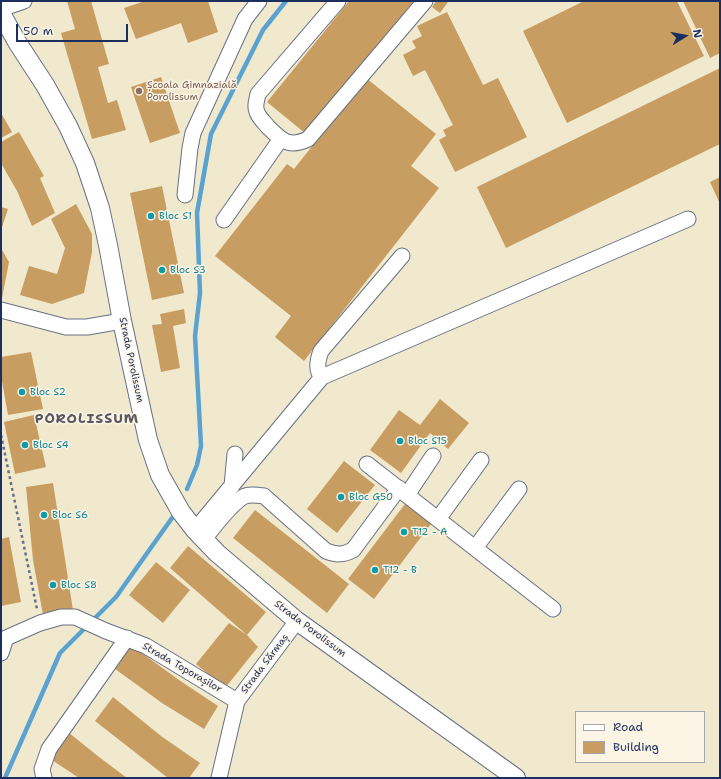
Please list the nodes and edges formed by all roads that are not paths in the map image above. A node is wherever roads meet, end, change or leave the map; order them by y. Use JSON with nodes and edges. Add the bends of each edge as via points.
{"nodes":[{"id":1,"x":24,"y":1,"type":"edge"},
{"id":2,"x":259,"y":1,"type":"edge"},
{"id":3,"x":338,"y":1,"type":"edge"},
{"id":4,"x":425,"y":1,"type":"edge"},
{"id":5,"x":1,"y":10,"type":"edge"},
{"id":6,"x":1,"y":13,"type":"edge"},
{"id":7,"x":280,"y":140,"type":"junction"},
{"id":8,"x":185,"y":196,"type":"dead end"},
{"id":9,"x":688,"y":219,"type":"dead end"},
{"id":10,"x":224,"y":220,"type":"dead end"},
{"id":11,"x":402,"y":256,"type":"dead end"},
{"id":12,"x":1,"y":310,"type":"edge"},
{"id":13,"x":122,"y":321,"type":"junction"},
{"id":14,"x":322,"y":377,"type":"junction"},
{"id":15,"x":234,"y":454,"type":"dead end"},
{"id":16,"x":433,"y":456,"type":"dead end"},
{"id":17,"x":481,"y":460,"type":"dead end"},
{"id":18,"x":367,"y":464,"type":"dead end"},
{"id":19,"x":232,"y":486,"type":"junction"},
{"id":20,"x":519,"y":489,"type":"dead end"},
{"id":21,"x":403,"y":492,"type":"junction"},
{"id":22,"x":438,"y":519,"type":"junction"},
{"id":23,"x":200,"y":534,"type":"junction"},
{"id":24,"x":475,"y":548,"type":"junction"},
{"id":25,"x":553,"y":609,"type":"dead end"},
{"id":26,"x":297,"y":621,"type":"junction"},
{"id":27,"x":4,"y":635,"type":"edge"},
{"id":28,"x":127,"y":638,"type":"junction"},
{"id":29,"x":1,"y":653,"type":"edge"},
{"id":30,"x":236,"y":701,"type":"junction"},
{"id":31,"x":44,"y":778,"type":"edge"},
{"id":32,"x":219,"y":778,"type":"edge"},
{"id":33,"x":516,"y":778,"type":"edge"}],
"edges":[{"from":1,"to":5,"type":"street"},
{"from":2,"to":8,"type":"street","via":[[245,19],[193,133]]},
{"from":3,"to":7,"type":"street","via":[[258,94],[257,113]]},
{"from":4,"to":7,"type":"street","via":[[308,139],[292,144]]},
{"from":6,"to":13,"type":"main road","name":"Strada Porolissum","via":[[64,120],[85,163],[103,222]]},
{"from":7,"to":10,"type":"street"},
{"from":9,"to":14,"type":"street"},
{"from":11,"to":14,"type":"street","via":[[321,351],[318,364]]},
{"from":12,"to":13,"type":"street","via":[[66,327],[87,327]]},
{"from":13,"to":23,"type":"main road","name":"Strada Porolissum","via":[[144,421],[160,475],[174,501]]},
{"from":14,"to":19,"type":"street"},
{"from":15,"to":19,"type":"street"},
{"from":16,"to":21,"type":"street"},
{"from":17,"to":22,"type":"street"},
{"from":18,"to":21,"type":"street"},
{"from":19,"to":23,"type":"street"},
{"from":20,"to":24,"type":"street"},
{"from":21,"to":22,"type":"street"},
{"from":21,"to":23,"type":"street","via":[[353,550],[347,553],[336,554],[326,551],[264,496],[257,495],[245,496],[236,502]]},
{"from":22,"to":24,"type":"street"},
{"from":23,"to":26,"type":"main road","name":"Strada Porolissum","via":[[217,553]]},
{"from":24,"to":25,"type":"street"},
{"from":26,"to":30,"type":"street","name":"Strada Sărmaș"},
{"from":26,"to":33,"type":"main road","name":"Strada Porolissum"},
{"from":27,"to":28,"type":"street","name":"Strada Toporașilor","via":[[61,617],[75,617]]},
{"from":27,"to":29,"type":"street","name":"Strada Toporașilor"},
{"from":28,"to":30,"type":"street","name":"Strada Toporașilor","via":[[146,646]]},
{"from":28,"to":31,"type":"street","via":[[49,749],[42,768]]},
{"from":30,"to":32,"type":"street","name":"Strada Sărmaș"}]}
